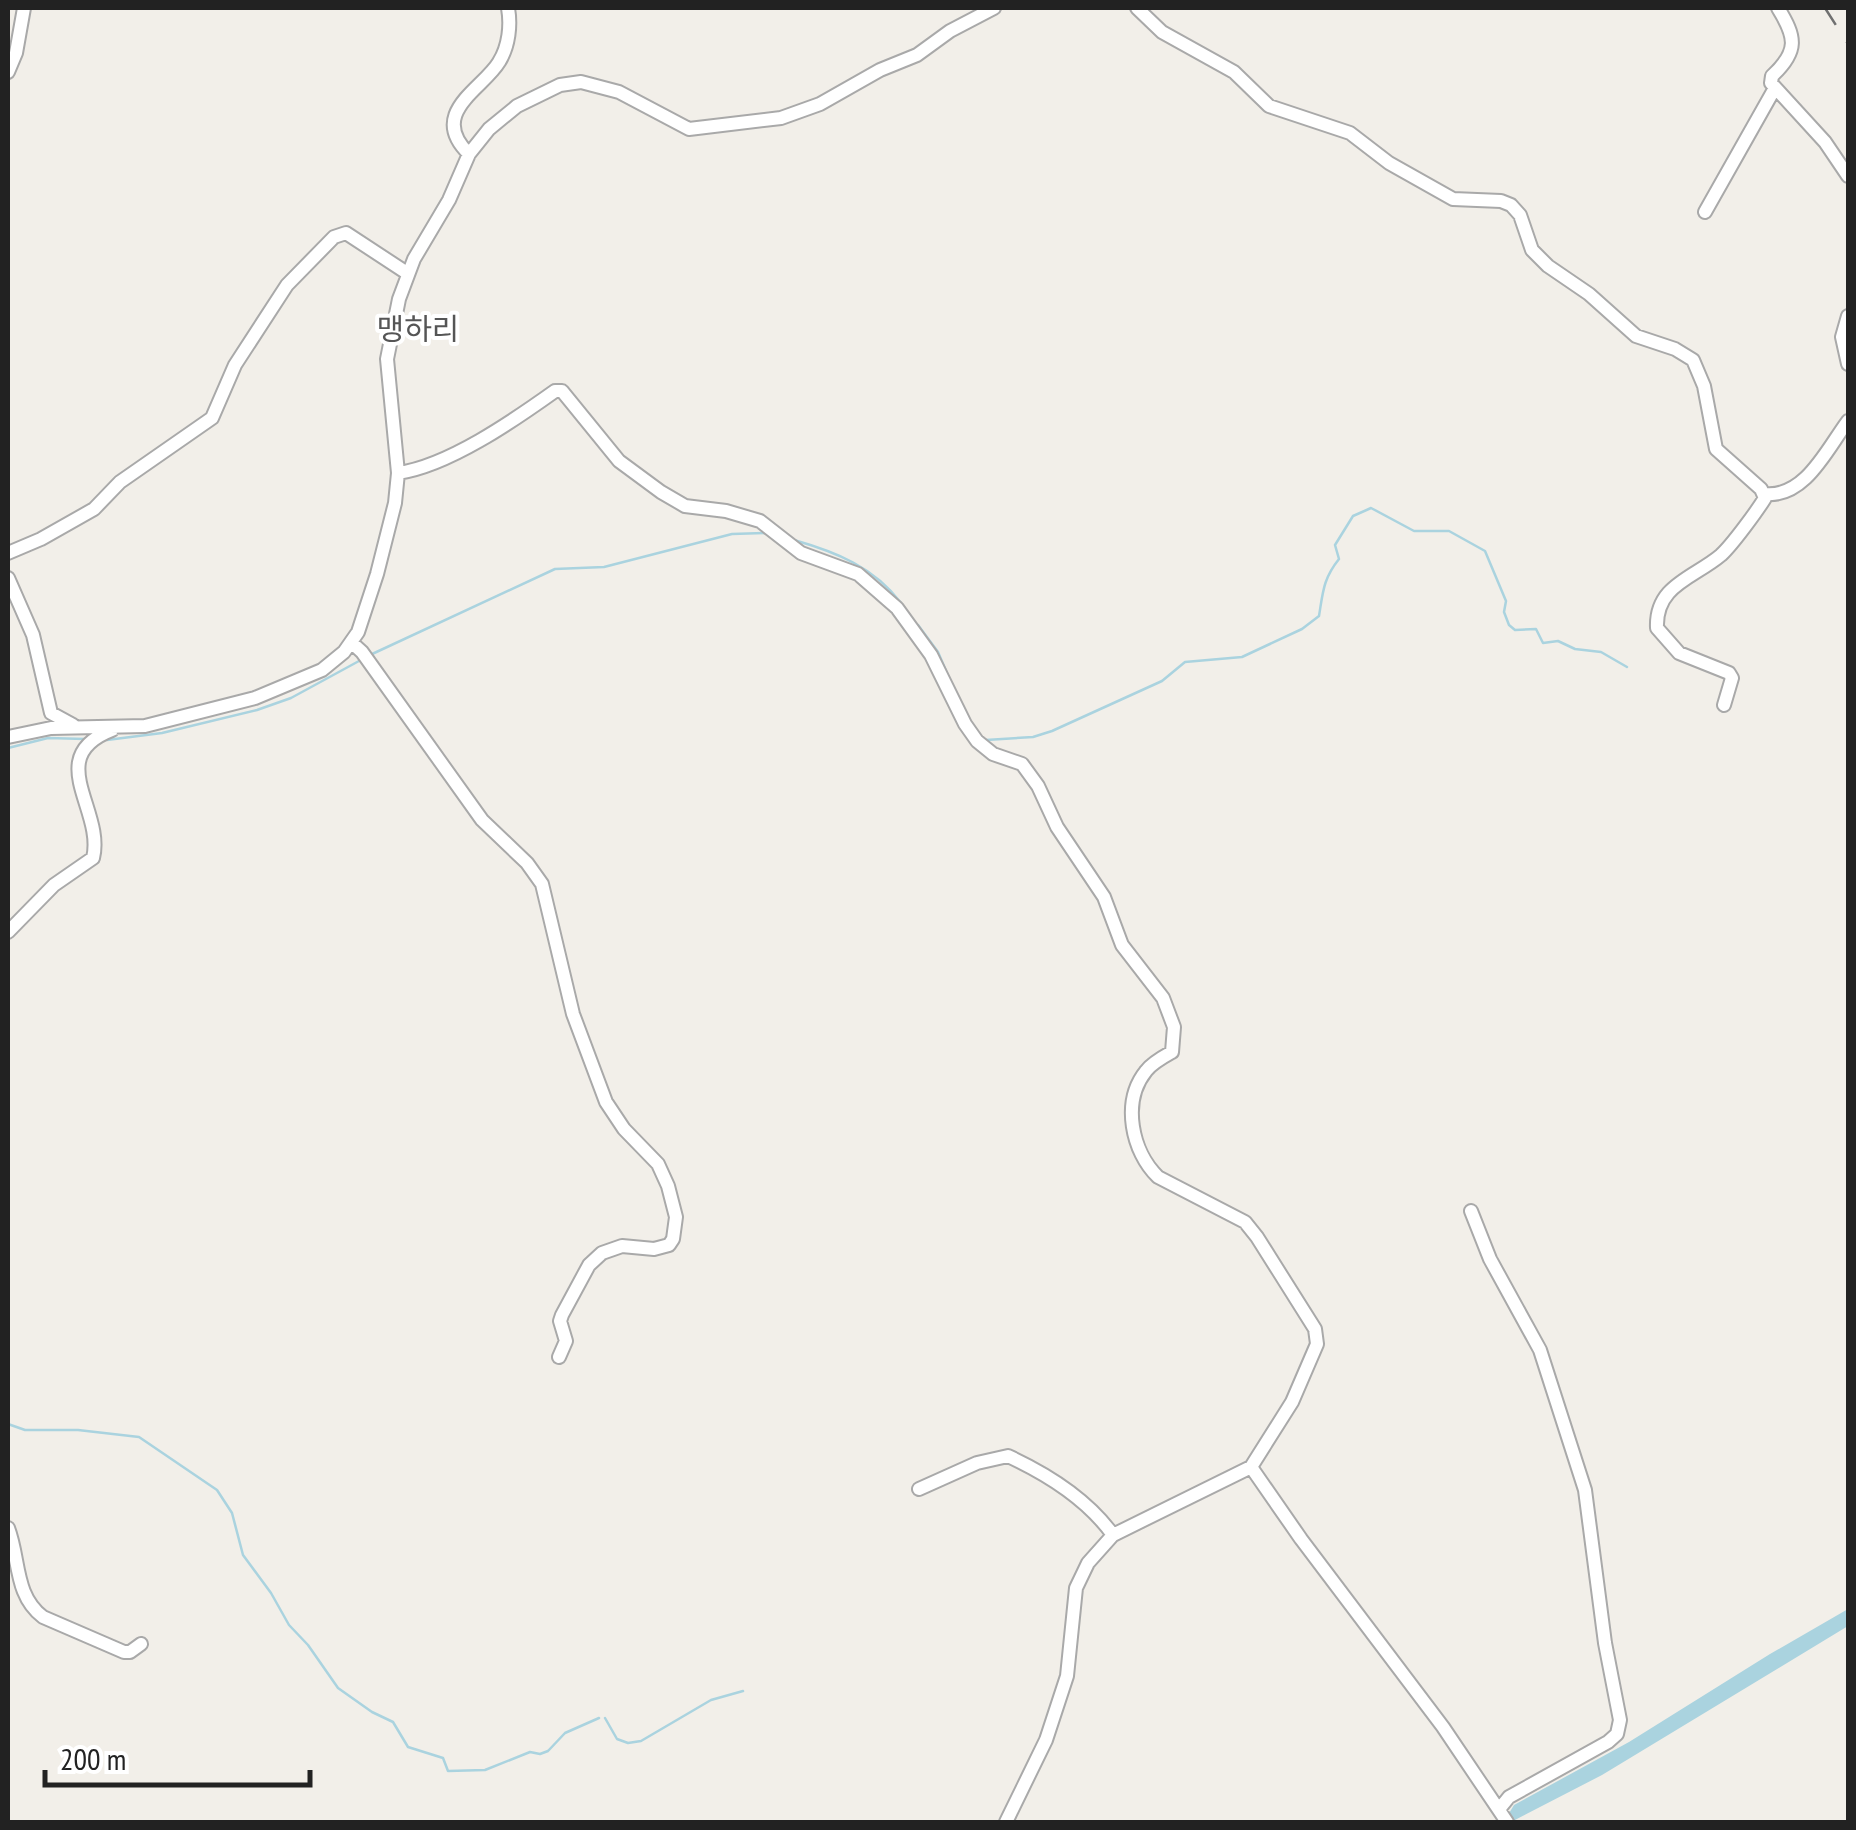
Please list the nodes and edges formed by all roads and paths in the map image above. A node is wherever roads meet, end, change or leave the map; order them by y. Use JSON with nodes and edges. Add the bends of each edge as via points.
{"nodes":[{"id":1,"x":24,"y":8,"type":"edge"},
{"id":2,"x":508,"y":8,"type":"edge"},
{"id":3,"x":994,"y":8,"type":"edge"},
{"id":4,"x":1137,"y":8,"type":"edge"},
{"id":5,"x":1778,"y":8,"type":"edge"},
{"id":6,"x":8,"y":72,"type":"edge"},
{"id":7,"x":1775,"y":88,"type":"junction"},
{"id":8,"x":469,"y":154,"type":"junction"},
{"id":9,"x":1848,"y":176,"type":"edge"},
{"id":10,"x":1705,"y":212,"type":"dead end"},
{"id":11,"x":407,"y":273,"type":"junction"},
{"id":12,"x":1848,"y":316,"type":"edge"},
{"id":13,"x":1848,"y":364,"type":"edge"},
{"id":14,"x":1848,"y":421,"type":"edge"},
{"id":15,"x":398,"y":472,"type":"junction"},
{"id":16,"x":1765,"y":494,"type":"junction"},
{"id":17,"x":8,"y":552,"type":"edge"},
{"id":18,"x":8,"y":578,"type":"edge"},
{"id":19,"x":352,"y":642,"type":"junction"},
{"id":20,"x":1724,"y":705,"type":"dead end"},
{"id":21,"x":77,"y":726,"type":"junction"},
{"id":22,"x":118,"y":728,"type":"junction"},
{"id":23,"x":8,"y":737,"type":"edge"},
{"id":24,"x":8,"y":932,"type":"edge"},
{"id":25,"x":1471,"y":1211,"type":"dead end"},
{"id":26,"x":559,"y":1357,"type":"dead end"},
{"id":27,"x":1251,"y":1466,"type":"junction"},
{"id":28,"x":920,"y":1490,"type":"dead end"},
{"id":29,"x":8,"y":1528,"type":"edge"},
{"id":30,"x":1113,"y":1535,"type":"junction"},
{"id":31,"x":142,"y":1644,"type":"dead end"},
{"id":32,"x":1503,"y":1816,"type":"edge"},
{"id":33,"x":1006,"y":1822,"type":"edge"}],
"edges":[{"from":1,"to":6,"type":"street"},
{"from":2,"to":8,"type":"street","via":[[510,30],[500,61],[455,118]]},
{"from":3,"to":8,"type":"street","via":[[797,114],[689,129],[619,92],[570,82],[517,106]]},
{"from":4,"to":16,"type":"street","via":[[1162,32],[1234,72],[1269,106],[1350,133],[1453,199],[1511,205],[1532,250],[1548,266],[1636,336],[1693,360],[1716,448]]},
{"from":5,"to":7,"type":"street","via":[[1792,46],[1772,76]]},
{"from":7,"to":9,"type":"street"},
{"from":7,"to":10,"type":"street"},
{"from":8,"to":11,"type":"street"},
{"from":11,"to":15,"type":"street","via":[[388,347]]},
{"from":11,"to":17,"type":"street","via":[[346,233],[334,236],[272,307],[212,418],[120,482],[94,509]]},
{"from":12,"to":13,"type":"street","via":[[1842,337]]},
{"from":14,"to":16,"type":"street","via":[[1797,487]]},
{"from":15,"to":19,"type":"street","via":[[390,530]]},
{"from":15,"to":27,"type":"street","via":[[456,451],[562,391],[620,461],[661,492],[685,506],[760,521],[801,553],[858,574],[897,608],[977,741],[1030,774],[1104,897],[1122,946],[1172,1014],[1172,1052],[1142,1075],[1133,1110],[1148,1168],[1245,1222],[1316,1329],[1315,1351],[1296,1394]]},
{"from":16,"to":20,"type":"street","via":[[1720,555],[1667,593],[1658,615],[1657,628],[1672,648],[1730,673]]},
{"from":18,"to":21,"type":"street","via":[[33,636],[51,713]]},
{"from":19,"to":22,"type":"street","via":[[322,670],[266,694]]},
{"from":19,"to":26,"type":"street","via":[[482,820],[542,884],[573,1014],[606,1102],[658,1164],[668,1186],[676,1217],[673,1239],[654,1249],[612,1248],[588,1266],[562,1315],[566,1341]]},
{"from":21,"to":22,"type":"street"},
{"from":21,"to":23,"type":"street"},
{"from":22,"to":24,"type":"street","via":[[86,744],[78,760],[93,858]]},
{"from":25,"to":32,"type":"street","via":[[1540,1350],[1577,1463],[1620,1720],[1608,1742],[1509,1797]]},
{"from":27,"to":30,"type":"street"},
{"from":27,"to":32,"type":"street"},
{"from":28,"to":30,"type":"street","via":[[977,1462],[1008,1456],[1060,1485]]},
{"from":29,"to":31,"type":"street","via":[[22,1592],[33,1609],[124,1652]]},
{"from":30,"to":33,"type":"street","via":[[1079,1580],[1066,1676],[1046,1740]]}]}
